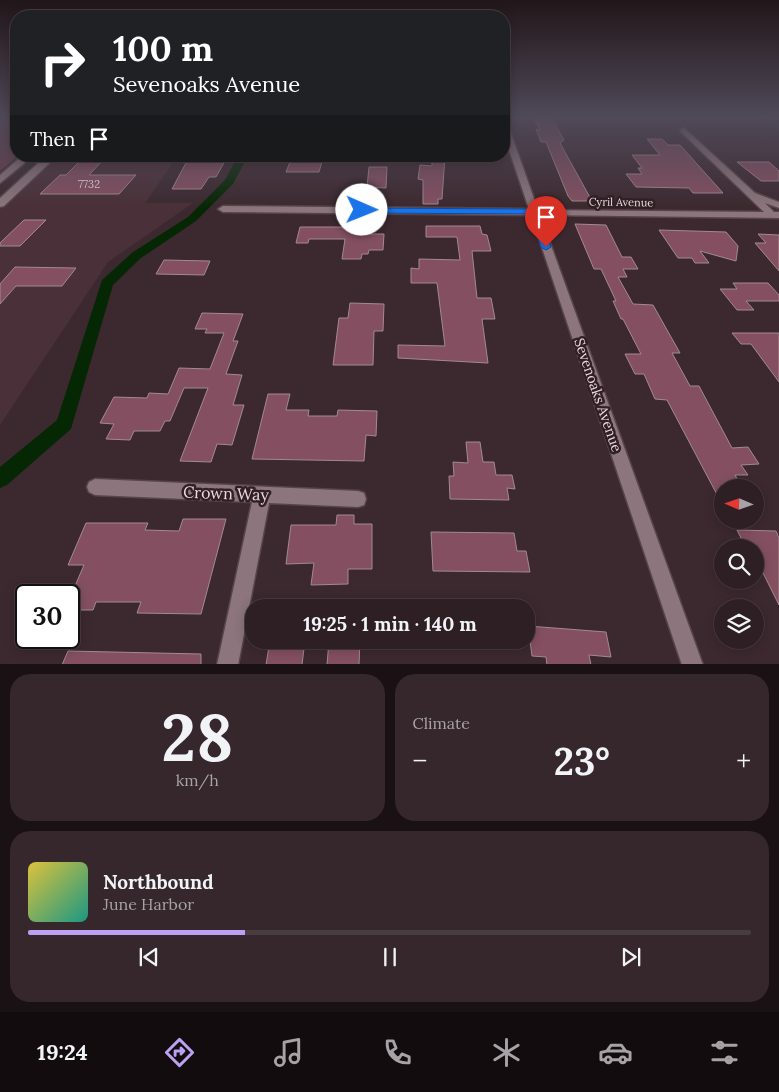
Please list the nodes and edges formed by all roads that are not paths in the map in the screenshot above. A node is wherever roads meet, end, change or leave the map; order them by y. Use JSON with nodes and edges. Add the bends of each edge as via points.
{"nodes":[{"id":1,"x":512,"y":147,"type":"edge"},
{"id":2,"x":702,"y":147,"type":"edge"},
{"id":3,"x":21,"y":162,"type":"edge"},
{"id":4,"x":46,"y":162,"type":"edge"},
{"id":5,"x":0,"y":180,"type":"edge"},
{"id":6,"x":753,"y":195,"type":"junction"},
{"id":7,"x":0,"y":204,"type":"edge"},
{"id":8,"x":779,"y":205,"type":"edge"},
{"id":9,"x":223,"y":209,"type":"dead end"},
{"id":10,"x":534,"y":212,"type":"junction"},
{"id":11,"x":776,"y":215,"type":"edge"},
{"id":12,"x":95,"y":487,"type":"dead end"},
{"id":13,"x":262,"y":494,"type":"junction"},
{"id":14,"x":358,"y":499,"type":"dead end"},
{"id":15,"x":227,"y":664,"type":"edge"},
{"id":16,"x":692,"y":664,"type":"edge"}],
"edges":[{"from":1,"to":10,"type":"street","name":"Sevenoaks Avenue"},
{"from":2,"to":6,"type":"street"},
{"from":3,"to":5,"type":"main road"},
{"from":4,"to":7,"type":"main road"},
{"from":6,"to":8,"type":"street"},
{"from":6,"to":11,"type":"street"},
{"from":9,"to":10,"type":"street","name":"Cyril Avenue"},
{"from":10,"to":11,"type":"street","name":"Cyril Avenue"},
{"from":10,"to":16,"type":"street","name":"Sevenoaks Avenue"},
{"from":12,"to":13,"type":"street","name":"Crown Way"},
{"from":13,"to":14,"type":"street","name":"Crown Way"},
{"from":13,"to":15,"type":"street"}]}
